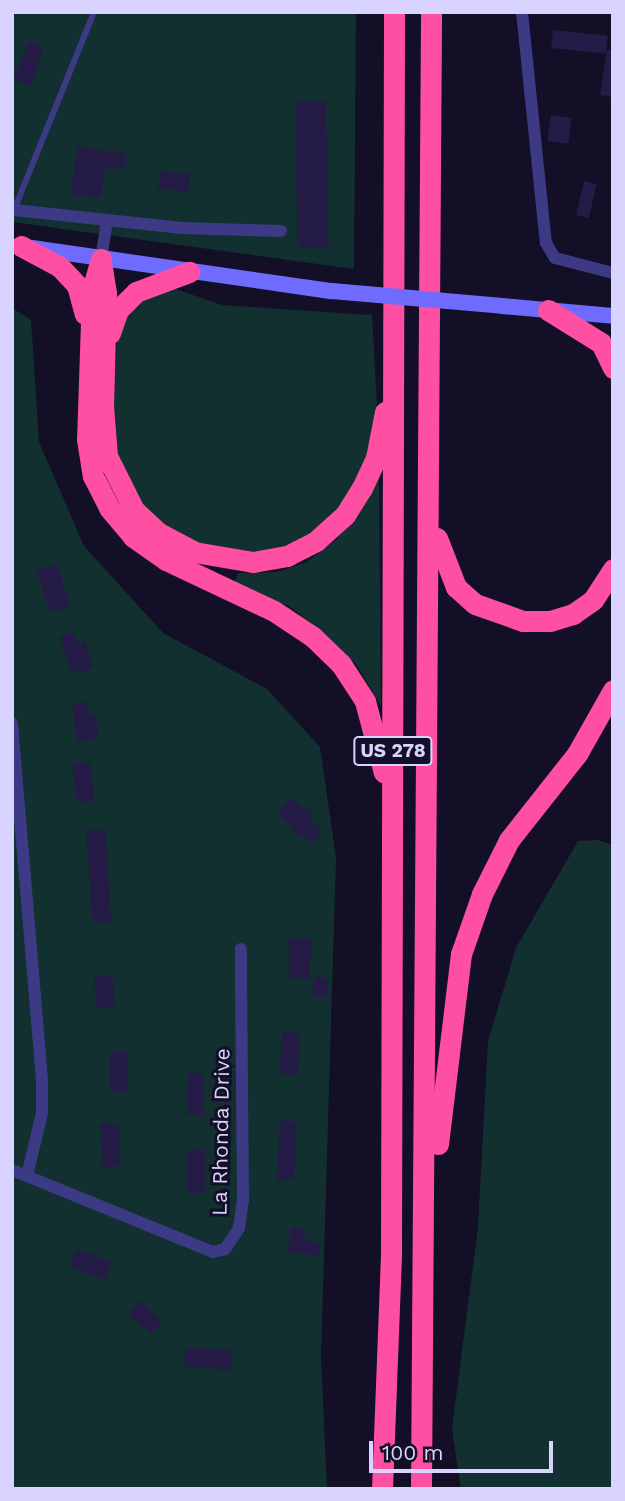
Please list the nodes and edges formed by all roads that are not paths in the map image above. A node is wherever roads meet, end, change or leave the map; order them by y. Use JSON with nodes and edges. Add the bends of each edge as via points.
{"nodes":[{"id":1,"x":94,"y":12,"type":"edge"},
{"id":2,"x":394,"y":12,"type":"edge"},
{"id":3,"x":431,"y":12,"type":"edge"},
{"id":4,"x":522,"y":12,"type":"edge"},
{"id":5,"x":14,"y":210,"type":"joint"},
{"id":6,"x":107,"y":220,"type":"junction"},
{"id":7,"x":281,"y":231,"type":"dead end"},
{"id":8,"x":17,"y":245,"type":"edge"},
{"id":9,"x":100,"y":259,"type":"junction"},
{"id":10,"x":189,"y":272,"type":"junction"},
{"id":11,"x":613,"y":273,"type":"edge"},
{"id":12,"x":548,"y":310,"type":"junction"},
{"id":13,"x":613,"y":316,"type":"edge"},
{"id":14,"x":97,"y":342,"type":"junction"},
{"id":15,"x":394,"y":364,"type":"junction"},
{"id":16,"x":613,"y":368,"type":"edge"},
{"id":17,"x":430,"y":508,"type":"junction"},
{"id":18,"x":613,"y":569,"type":"edge"},
{"id":19,"x":613,"y":690,"type":"edge"},
{"id":20,"x":12,"y":723,"type":"edge"},
{"id":21,"x":393,"y":809,"type":"junction"},
{"id":22,"x":18,"y":869,"type":"edge"},
{"id":23,"x":241,"y":949,"type":"dead end"},
{"id":24,"x":12,"y":1170,"type":"edge"},
{"id":25,"x":27,"y":1176,"type":"junction"},
{"id":26,"x":426,"y":1261,"type":"junction"},
{"id":27,"x":382,"y":1489,"type":"edge"},
{"id":28,"x":421,"y":1489,"type":"edge"}],
"edges":[{"from":1,"to":5,"type":"lane"},
{"from":2,"to":15,"type":"highway","number":"US 278"},
{"from":3,"to":17,"type":"highway","number":"US 278"},
{"from":4,"to":11,"type":"street","via":[[546,243],[555,258]]},
{"from":5,"to":6,"type":"street"},
{"from":6,"to":7,"type":"street"},
{"from":6,"to":9,"type":"street"},
{"from":8,"to":9,"type":"main road"},
{"from":8,"to":14,"type":"highway","via":[[60,267],[77,285]]},
{"from":9,"to":10,"type":"main road"},
{"from":9,"to":14,"type":"highway","via":[[92,291]]},
{"from":10,"to":12,"type":"main road","bridge":true},
{"from":10,"to":14,"type":"highway","via":[[136,292]]},
{"from":12,"to":13,"type":"main road"},
{"from":12,"to":16,"type":"highway","via":[[601,343]]},
{"from":14,"to":15,"type":"highway","via":[[107,456],[134,510],[159,533],[194,552],[253,562],[287,556],[316,541],[345,515],[376,458]]},
{"from":14,"to":21,"type":"highway","via":[[87,439],[93,476],[109,508],[133,537],[166,560],[274,611],[313,637],[341,664],[365,701]]},
{"from":15,"to":21,"type":"highway","number":"US 278"},
{"from":17,"to":18,"type":"highway","via":[[443,562],[456,587],[499,615],[550,621],[573,614],[593,600]]},
{"from":17,"to":26,"type":"highway","number":"US 278"},
{"from":19,"to":26,"type":"highway","via":[[577,754],[509,840],[482,894],[461,954]]},
{"from":20,"to":22,"type":"street"},
{"from":21,"to":27,"type":"highway","number":"US 278","via":[[390,1266]]},
{"from":22,"to":25,"type":"street","via":[[42,1082],[42,1113]]},
{"from":23,"to":25,"type":"street","name":"La Rhonda Drive","via":[[243,1201],[234,1240],[213,1252]]},
{"from":24,"to":25,"type":"street","name":"La Rhonda Drive"},
{"from":26,"to":28,"type":"highway","number":"US 278"}]}
